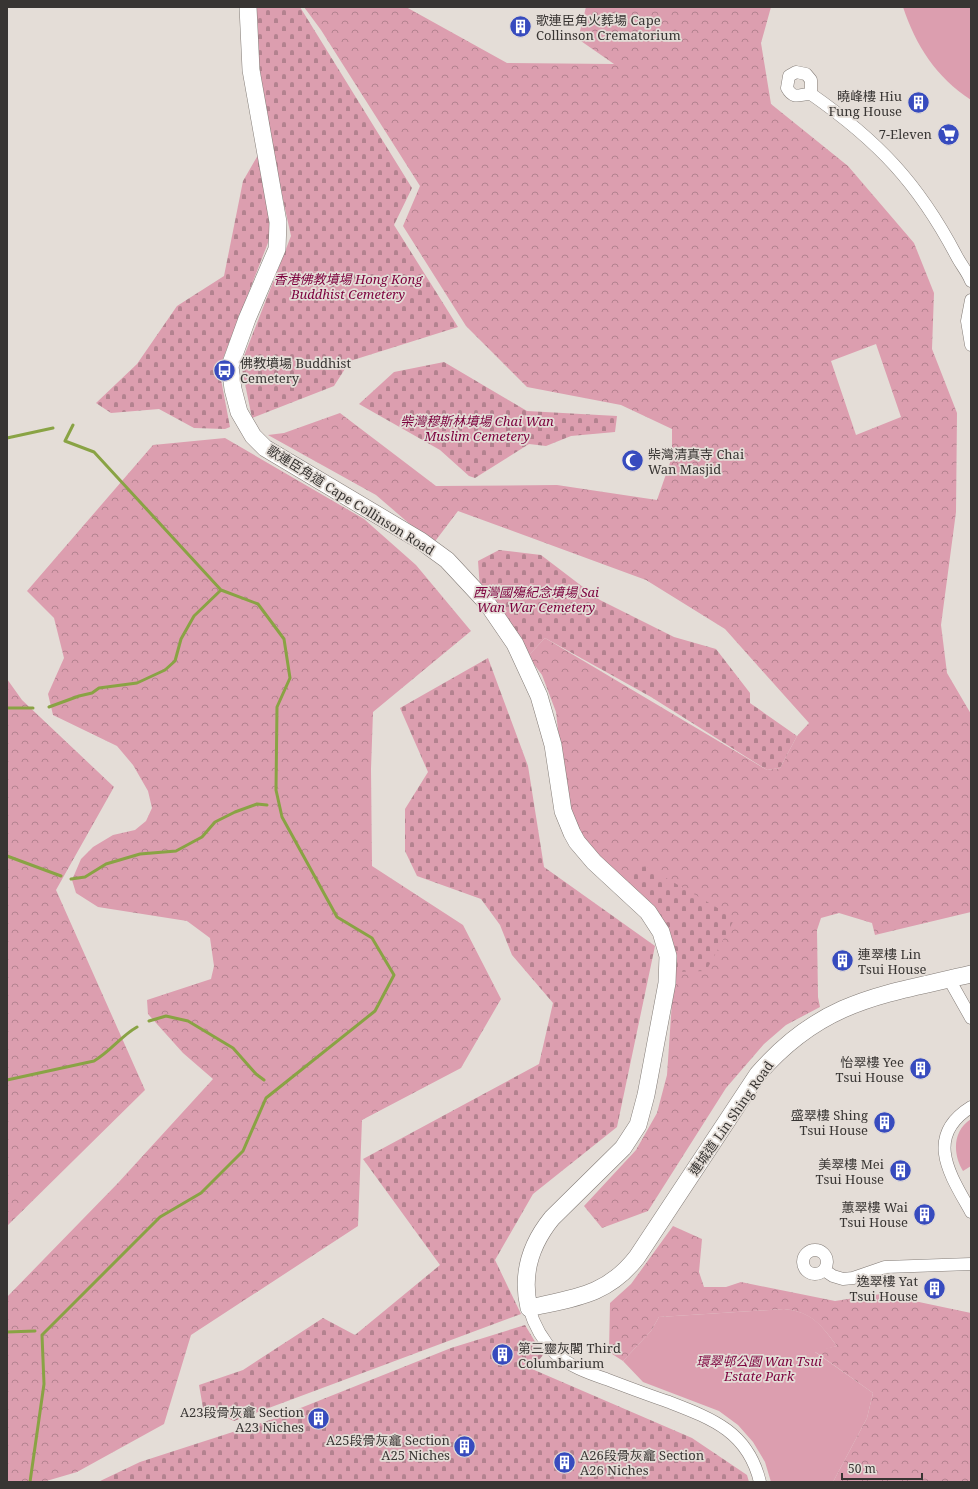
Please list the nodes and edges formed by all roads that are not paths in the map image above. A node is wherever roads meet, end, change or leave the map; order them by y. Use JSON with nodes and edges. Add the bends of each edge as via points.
{"nodes":[{"id":1,"x":248,"y":7,"type":"edge"},
{"id":2,"x":813,"y":96,"type":"dead end"},
{"id":3,"x":958,"y":259,"type":"junction"},
{"id":4,"x":971,"y":281,"type":"edge"},
{"id":5,"x":971,"y":300,"type":"edge"},
{"id":6,"x":971,"y":346,"type":"edge"},
{"id":7,"x":971,"y":974,"type":"edge"},
{"id":8,"x":949,"y":979,"type":"junction"},
{"id":9,"x":971,"y":1018,"type":"edge"},
{"id":10,"x":971,"y":1107,"type":"edge"},
{"id":11,"x":971,"y":1212,"type":"edge"},
{"id":12,"x":971,"y":1264,"type":"edge"},
{"id":13,"x":824,"y":1270,"type":"dead end"},
{"id":14,"x":528,"y":1308,"type":"junction"},
{"id":15,"x":760,"y":1482,"type":"edge"}],
"edges":[{"from":1,"to":14,"type":"street","name":"歌連臣角道 Cape Collinson Road","via":[[251,70],[278,222],[277,249],[230,366],[239,412],[253,436],[265,448],[421,540],[447,560],[487,603],[515,644],[539,696],[553,744],[563,811],[572,833],[594,862],[648,912],[661,932],[666,949],[666,992],[638,1125],[623,1148],[552,1218],[544,1230],[525,1273]]},
{"from":2,"to":3,"type":"street","via":[[867,137],[903,173],[933,214]]},
{"from":3,"to":4,"type":"street"},
{"from":3,"to":5,"type":"street","via":[[960,272]]},
{"from":5,"to":6,"type":"street","via":[[967,321]]},
{"from":7,"to":8,"type":"street","name":"連城道 Lin Shing Road"},
{"from":8,"to":9,"type":"street"},
{"from":8,"to":14,"type":"street","name":"連城道 Lin Shing Road","via":[[857,1002],[830,1014],[798,1035],[758,1074],[626,1272],[601,1289]]},
{"from":10,"to":11,"type":"street","via":[[961,1113],[954,1122],[945,1143],[945,1155],[951,1177]]},
{"from":12,"to":13,"type":"street","via":[[885,1267],[843,1279]]},
{"from":14,"to":15,"type":"street","name":"歌連臣角道 Cape Collinson Road","via":[[544,1341],[569,1364],[701,1414],[723,1425],[745,1447],[756,1466]]}]}
